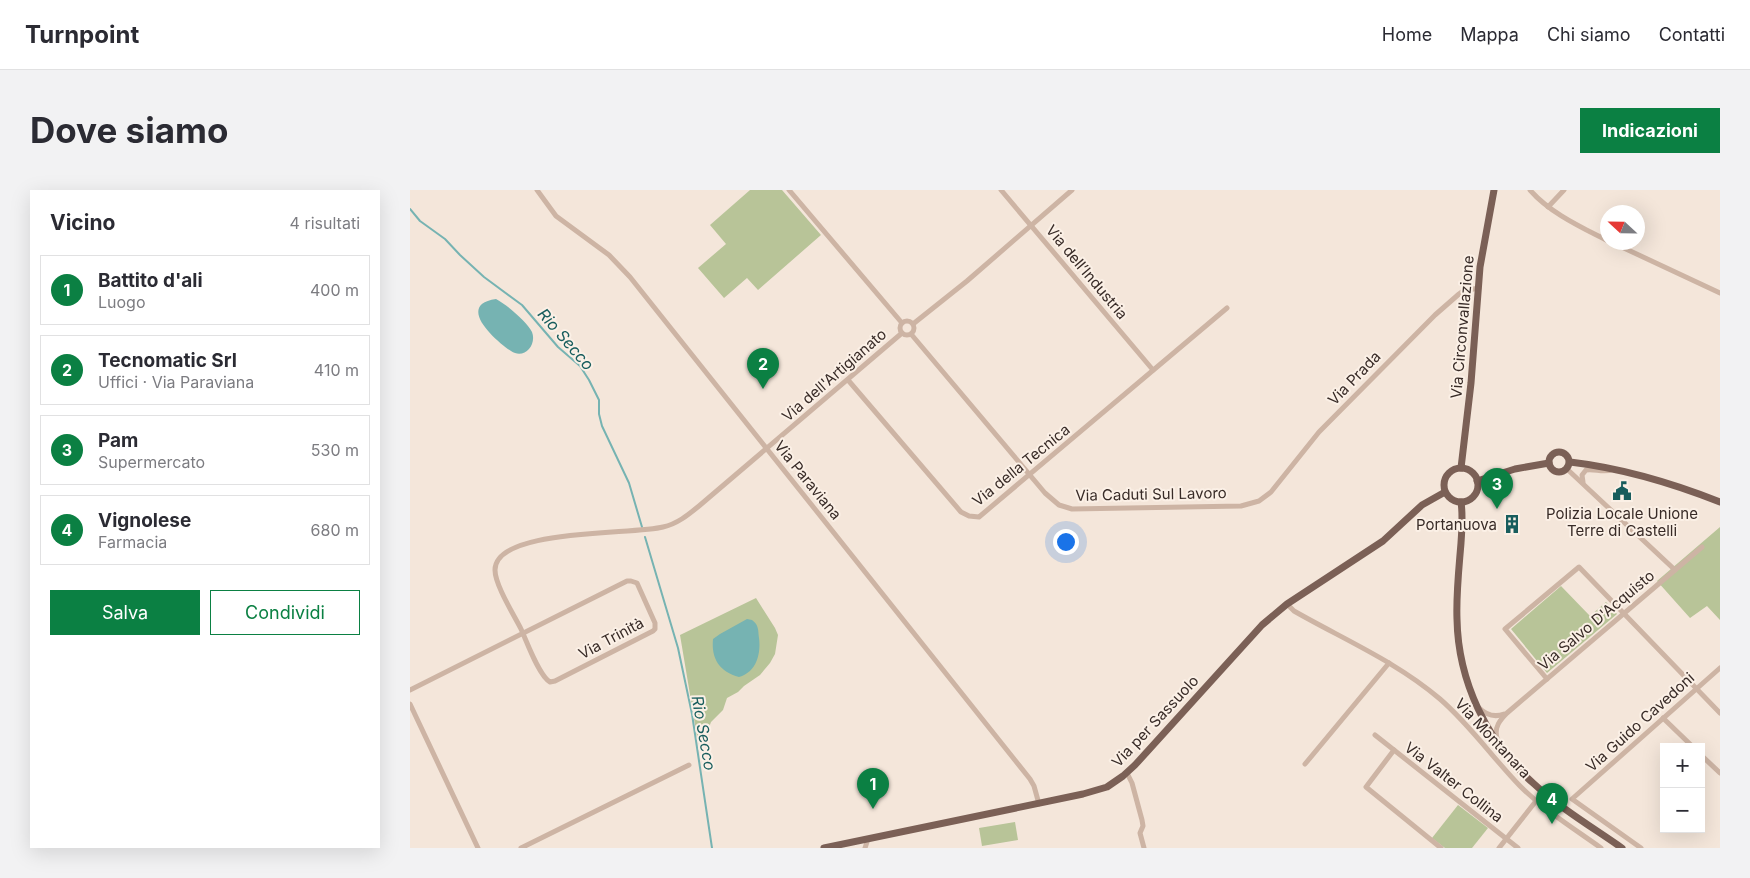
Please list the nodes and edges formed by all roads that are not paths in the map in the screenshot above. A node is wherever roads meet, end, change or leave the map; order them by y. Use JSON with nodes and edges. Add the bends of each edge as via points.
{"nodes":[{"id":1,"x":537,"y":190,"type":"edge"},
{"id":2,"x":789,"y":190,"type":"edge"},
{"id":3,"x":1001,"y":190,"type":"edge"},
{"id":4,"x":1072,"y":190,"type":"edge"},
{"id":5,"x":1494,"y":190,"type":"edge"},
{"id":6,"x":1530,"y":190,"type":"edge"},
{"id":7,"x":1564,"y":190,"type":"edge"},
{"id":8,"x":1548,"y":207,"type":"junction"},
{"id":9,"x":1031,"y":225,"type":"junction"},
{"id":10,"x":1600,"y":236,"type":"edge"},
{"id":11,"x":1628,"y":250,"type":"edge"},
{"id":12,"x":1479,"y":288,"type":"junction"},
{"id":13,"x":1720,"y":293,"type":"edge"},
{"id":14,"x":1227,"y":308,"type":"dead end"},
{"id":15,"x":902,"y":323,"type":"junction"},
{"id":16,"x":913,"y":324,"type":"junction"},
{"id":17,"x":902,"y":333,"type":"junction"},
{"id":18,"x":911,"y":334,"type":"junction"},
{"id":19,"x":1153,"y":370,"type":"junction"},
{"id":20,"x":848,"y":380,"type":"junction"},
{"id":21,"x":767,"y":449,"type":"junction"},
{"id":22,"x":1549,"y":464,"type":"junction"},
{"id":23,"x":1568,"y":465,"type":"junction"},
{"id":24,"x":1461,"y":468,"type":"junction"},
{"id":25,"x":1614,"y":469,"type":"junction"},
{"id":26,"x":1030,"y":475,"type":"junction"},
{"id":27,"x":1477,"y":481,"type":"junction"},
{"id":28,"x":1583,"y":483,"type":"junction"},
{"id":29,"x":1445,"y":492,"type":"junction"},
{"id":30,"x":1259,"y":501,"type":"joint"},
{"id":31,"x":1461,"y":502,"type":"junction"},
{"id":32,"x":1720,"y":502,"type":"edge"},
{"id":33,"x":1702,"y":547,"type":"dead end"},
{"id":34,"x":496,"y":565,"type":"joint"},
{"id":35,"x":1675,"y":570,"type":"junction"},
{"id":36,"x":1287,"y":604,"type":"junction"},
{"id":37,"x":1624,"y":613,"type":"junction"},
{"id":38,"x":523,"y":634,"type":"junction"},
{"id":39,"x":1389,"y":663,"type":"junction"},
{"id":40,"x":1720,"y":668,"type":"edge"},
{"id":41,"x":1547,"y":679,"type":"junction"},
{"id":42,"x":1696,"y":688,"type":"junction"},
{"id":43,"x":410,"y":690,"type":"edge"},
{"id":44,"x":410,"y":704,"type":"edge"},
{"id":45,"x":1475,"y":704,"type":"junction"},
{"id":46,"x":1507,"y":713,"type":"junction"},
{"id":47,"x":1720,"y":713,"type":"edge"},
{"id":48,"x":1663,"y":718,"type":"junction"},
{"id":49,"x":1375,"y":735,"type":"dead end"},
{"id":50,"x":1689,"y":743,"type":"edge"},
{"id":51,"x":1500,"y":746,"type":"junction"},
{"id":52,"x":1394,"y":750,"type":"junction"},
{"id":53,"x":1705,"y":759,"type":"edge"},
{"id":54,"x":1305,"y":764,"type":"dead end"},
{"id":55,"x":689,"y":765,"type":"dead end"},
{"id":56,"x":1127,"y":773,"type":"junction"},
{"id":57,"x":1720,"y":773,"type":"edge"},
{"id":58,"x":1536,"y":800,"type":"junction"},
{"id":59,"x":1039,"y":804,"type":"junction"},
{"id":60,"x":868,"y":839,"type":"junction"},
{"id":61,"x":1506,"y":839,"type":"junction"},
{"id":62,"x":854,"y":845,"type":"edge"},
{"id":63,"x":478,"y":848,"type":"edge"},
{"id":64,"x":520,"y":848,"type":"edge"},
{"id":65,"x":824,"y":848,"type":"edge"},
{"id":66,"x":865,"y":848,"type":"edge"},
{"id":67,"x":1144,"y":848,"type":"edge"},
{"id":68,"x":1441,"y":848,"type":"edge"},
{"id":69,"x":1499,"y":848,"type":"edge"},
{"id":70,"x":1518,"y":848,"type":"edge"},
{"id":71,"x":1601,"y":848,"type":"edge"},
{"id":72,"x":1622,"y":848,"type":"edge"},
{"id":73,"x":1642,"y":848,"type":"edge"}],
"edges":[{"from":1,"to":21,"type":"street","name":"Via Paraviana","via":[[556,216],[609,255],[630,277]]},
{"from":2,"to":15,"type":"street"},
{"from":3,"to":9,"type":"street","name":"Via dell’Industria"},
{"from":4,"to":9,"type":"street"},
{"from":5,"to":12,"type":"main road","name":"Via Circonvallazione","via":[[1481,256]]},
{"from":6,"to":8,"type":"street"},
{"from":7,"to":8,"type":"street"},
{"from":8,"to":10,"type":"street"},
{"from":9,"to":16,"type":"street"},
{"from":9,"to":19,"type":"street","name":"Via dell’Industria"},
{"from":11,"to":13,"type":"street"},
{"from":12,"to":24,"type":"main road","name":"Via Circonvallazione"},
{"from":12,"to":30,"type":"street","name":"Via Prada","via":[[1458,294],[1419,330],[1319,432]]},
{"from":14,"to":19,"type":"street","name":"Via della Tecnica"},
{"from":15,"to":16,"type":"street","via":[[908,321]]},
{"from":15,"to":17,"type":"street"},
{"from":16,"to":18,"type":"street"},
{"from":17,"to":18,"type":"street"},
{"from":17,"to":20,"type":"street","name":"Via dell'Artigianato"},
{"from":18,"to":26,"type":"street","name":"Via Caduti Sul Lavoro"},
{"from":19,"to":26,"type":"street","name":"Via della Tecnica"},
{"from":20,"to":21,"type":"street","name":"Via dell'Artigianato"},
{"from":20,"to":26,"type":"street","name":"Via della Tecnica","via":[[965,514],[974,518],[984,515]]},
{"from":21,"to":34,"type":"street","name":"Via dell'Artigianato","via":[[671,525],[647,530],[544,538],[504,553]]},
{"from":21,"to":59,"type":"street","name":"Via Paraviana","via":[[1030,780]]},
{"from":22,"to":23,"type":"main road","via":[[1562,472]]},
{"from":22,"to":23,"type":"main road","via":[[1551,455],[1559,451],[1566,454]]},
{"from":22,"to":27,"type":"main road","via":[[1515,469]]},
{"from":23,"to":25,"type":"main road"},
{"from":23,"to":28,"type":"street"},
{"from":24,"to":27,"type":"main road","via":[[1473,473]]},
{"from":24,"to":29,"type":"main road","via":[[1452,470],[1445,477]]},
{"from":25,"to":28,"type":"street","via":[[1607,472],[1586,470],[1582,475]]},
{"from":25,"to":32,"type":"main road"},
{"from":26,"to":30,"type":"street","name":"Via Caduti Sul Lavoro","via":[[1054,502],[1072,509],[1241,506]]},
{"from":27,"to":31,"type":"main road","via":[[1474,495]]},
{"from":28,"to":35,"type":"street"},
{"from":29,"to":31,"type":"main road"},
{"from":29,"to":36,"type":"main road","name":"Via per Sassuolo","via":[[1422,506],[1383,540]]},
{"from":31,"to":45,"type":"main road","via":[[1457,620],[1462,664]]},
{"from":33,"to":35,"type":"street","name":"Via Salvo D'Acquisto"},
{"from":34,"to":38,"type":"street","name":"Via Trinità","via":[[498,584]]},
{"from":35,"to":37,"type":"street","name":"Via Salvo D'Acquisto"},
{"from":36,"to":39,"type":"street","name":"Via Montanara","via":[[1294,611]]},
{"from":36,"to":56,"type":"main road","name":"Via per Sassuolo","via":[[1262,625]]},
{"from":37,"to":41,"type":"street","name":"Via Salvo D'Acquisto"},
{"from":37,"to":41,"type":"street","via":[[1578,567],[1521,615],[1505,629]]},
{"from":37,"to":42,"type":"street"},
{"from":38,"to":38,"type":"street","name":"Via Trinità","via":[[543,676],[550,682],[650,633],[656,626],[636,583],[631,581]]},
{"from":38,"to":43,"type":"street","name":"Via Trinità"},
{"from":39,"to":54,"type":"street"},
{"from":39,"to":58,"type":"street","name":"Via Montanara","via":[[1450,708]]},
{"from":40,"to":42,"type":"street","name":"Via Guido Cavedoni"},
{"from":41,"to":46,"type":"street","name":"Via Salvo D'Acquisto"},
{"from":42,"to":47,"type":"street"},
{"from":42,"to":48,"type":"street","name":"Via Guido Cavedoni"},
{"from":44,"to":63,"type":"street"},
{"from":45,"to":46,"type":"street","via":[[1492,716]]},
{"from":45,"to":51,"type":"main road"},
{"from":46,"to":51,"type":"street","name":"Via Salvo D'Acquisto","via":[[1496,730]]},
{"from":48,"to":50,"type":"street"},
{"from":48,"to":73,"type":"street","name":"Via Guido Cavedoni","via":[[1572,799]]},
{"from":49,"to":52,"type":"street","name":"Via Valter Collina"},
{"from":51,"to":72,"type":"main road","via":[[1534,784]]},
{"from":52,"to":61,"type":"street","name":"Via Valter Collina"},
{"from":52,"to":68,"type":"street","via":[[1366,788]]},
{"from":53,"to":57,"type":"street"},
{"from":55,"to":64,"type":"street"},
{"from":56,"to":59,"type":"main road","name":"Via per Sassuolo","via":[[1107,787]]},
{"from":56,"to":67,"type":"street","via":[[1142,820],[1140,833]]},
{"from":58,"to":61,"type":"street"},
{"from":58,"to":71,"type":"street","name":"Via Montanara"},
{"from":59,"to":60,"type":"main road","name":"Via per Sassuolo"},
{"from":60,"to":62,"type":"main road","name":"Via per Sassuolo"},
{"from":60,"to":66,"type":"street"},
{"from":61,"to":69,"type":"street"},
{"from":61,"to":70,"type":"street","name":"Via Valter Collina"},
{"from":62,"to":65,"type":"main road","name":"Via per Sassuolo"}]}
